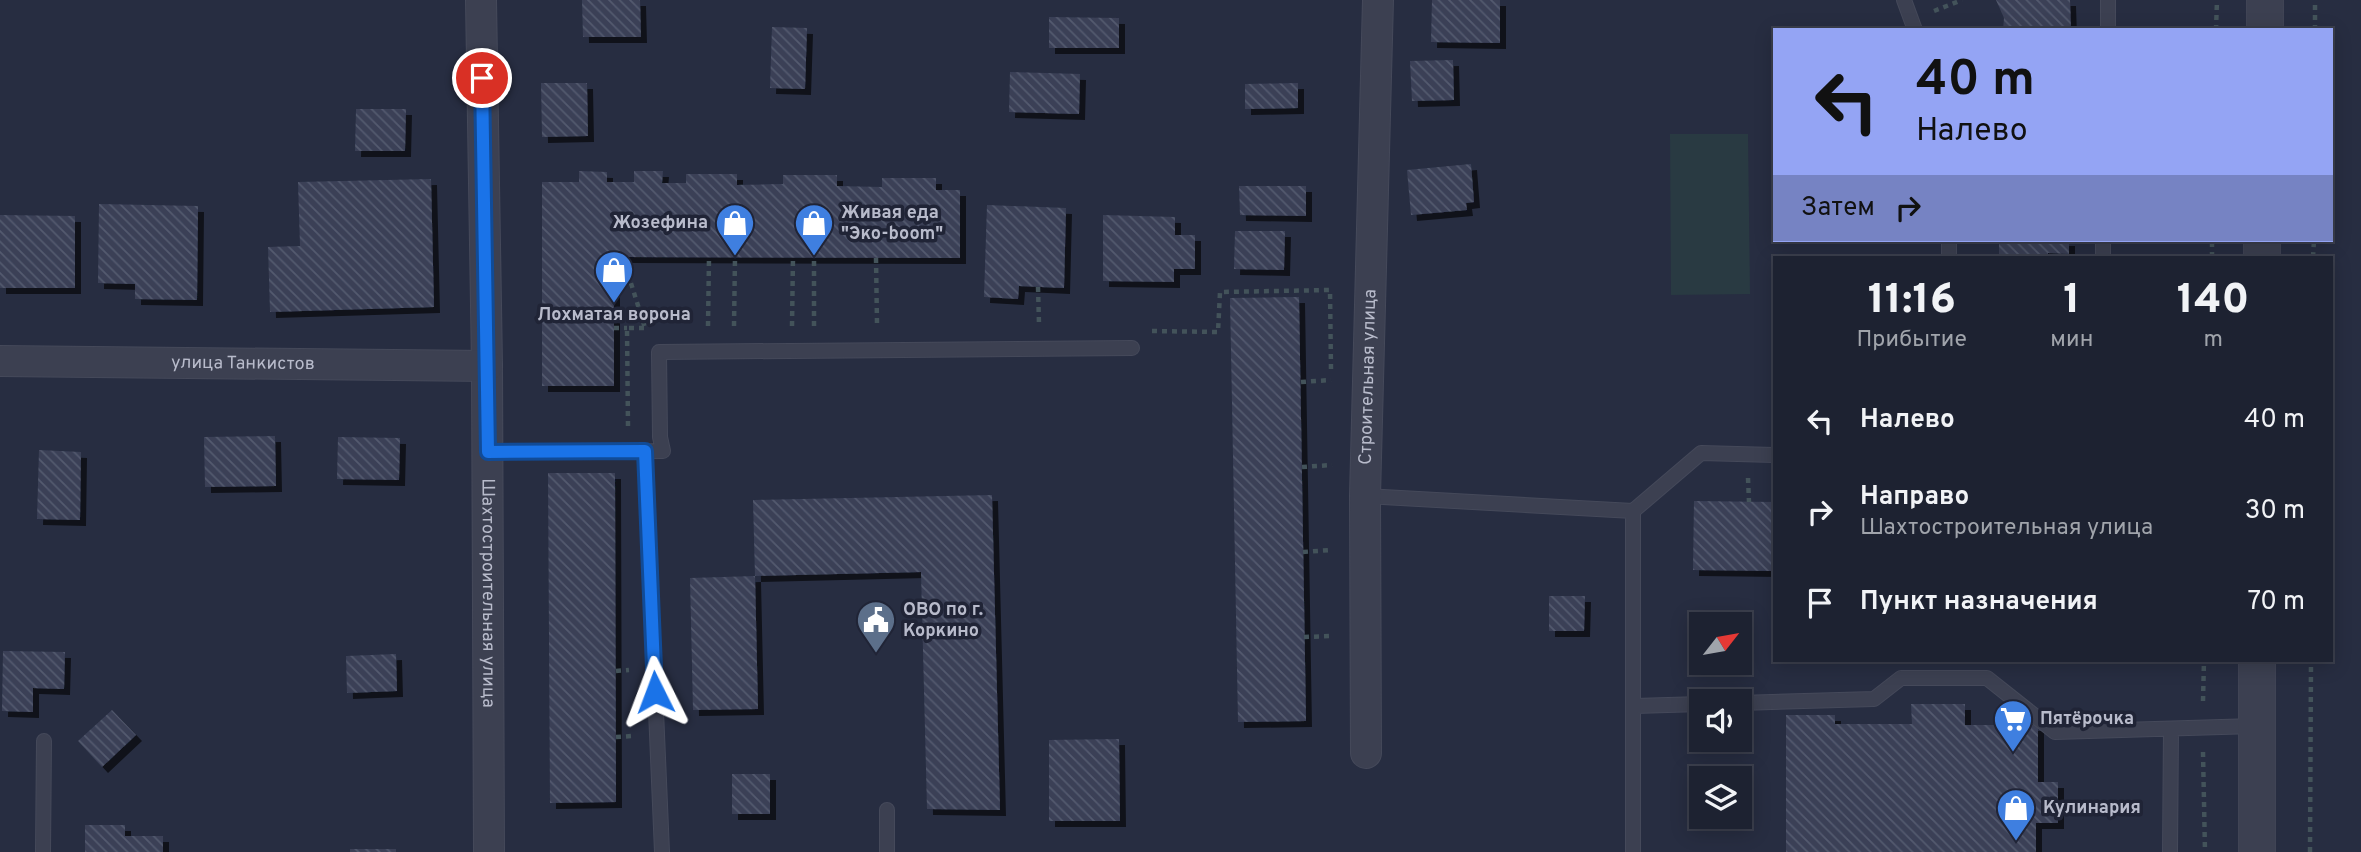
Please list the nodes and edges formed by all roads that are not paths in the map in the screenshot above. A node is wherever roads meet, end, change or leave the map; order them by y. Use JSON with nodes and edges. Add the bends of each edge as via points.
{"nodes":[{"id":1,"x":481,"y":0,"type":"edge"},
{"id":2,"x":1378,"y":0,"type":"edge"},
{"id":3,"x":1904,"y":0,"type":"edge"},
{"id":4,"x":2108,"y":0,"type":"edge"},
{"id":5,"x":2265,"y":0,"type":"edge"},
{"id":6,"x":1914,"y":28,"type":"edge"},
{"id":7,"x":2108,"y":28,"type":"edge"},
{"id":8,"x":2264,"y":28,"type":"edge"},
{"id":9,"x":1132,"y":348,"type":"dead end"},
{"id":10,"x":0,"y":360,"type":"edge"},
{"id":11,"x":487,"y":366,"type":"junction"},
{"id":12,"x":645,"y":451,"type":"junction"},
{"id":13,"x":488,"y":452,"type":"junction"},
{"id":14,"x":1773,"y":455,"type":"edge"},
{"id":15,"x":1365,"y":496,"type":"junction"},
{"id":16,"x":1633,"y":511,"type":"junction"},
{"id":17,"x":2257,"y":662,"type":"edge"},
{"id":18,"x":1752,"y":703,"type":"edge"},
{"id":19,"x":1689,"y":704,"type":"edge"},
{"id":20,"x":1635,"y":706,"type":"junction"},
{"id":21,"x":2256,"y":726,"type":"junction"},
{"id":22,"x":2171,"y":729,"type":"junction"},
{"id":23,"x":44,"y":741,"type":"dead end"},
{"id":24,"x":1366,"y":753,"type":"dead end"},
{"id":25,"x":887,"y":810,"type":"dead end"},
{"id":26,"x":43,"y":852,"type":"edge"},
{"id":27,"x":489,"y":852,"type":"edge"},
{"id":28,"x":662,"y":852,"type":"edge"},
{"id":29,"x":887,"y":852,"type":"edge"},
{"id":30,"x":1633,"y":852,"type":"edge"},
{"id":31,"x":2170,"y":852,"type":"edge"},
{"id":32,"x":2257,"y":852,"type":"edge"}],
"edges":[{"from":1,"to":11,"type":"street","name":"Шахтостроительная улица"},
{"from":2,"to":15,"type":"street","name":"Строительная улица"},
{"from":3,"to":6,"type":"lane"},
{"from":4,"to":7,"type":"lane"},
{"from":5,"to":8,"type":"street"},
{"from":9,"to":12,"type":"lane","via":[[659,352],[663,451]]},
{"from":10,"to":11,"type":"street","name":"улица Танкистов"},
{"from":11,"to":13,"type":"street","name":"Шахтостроительная улица"},
{"from":12,"to":13,"type":"lane"},
{"from":12,"to":28,"type":"lane"},
{"from":13,"to":27,"type":"street","name":"Шахтостроительная улица"},
{"from":14,"to":16,"type":"lane","via":[[1701,453]]},
{"from":15,"to":16,"type":"lane"},
{"from":15,"to":24,"type":"street","name":"Строительная улица"},
{"from":16,"to":20,"type":"lane"},
{"from":17,"to":21,"type":"street"},
{"from":18,"to":22,"type":"lane","via":[[1874,699],[1901,678],[1987,678],[2055,732]]},
{"from":19,"to":20,"type":"lane"},
{"from":20,"to":30,"type":"lane"},
{"from":21,"to":22,"type":"lane"},
{"from":21,"to":32,"type":"street"},
{"from":22,"to":31,"type":"lane"},
{"from":23,"to":26,"type":"lane"},
{"from":25,"to":29,"type":"lane"}]}
